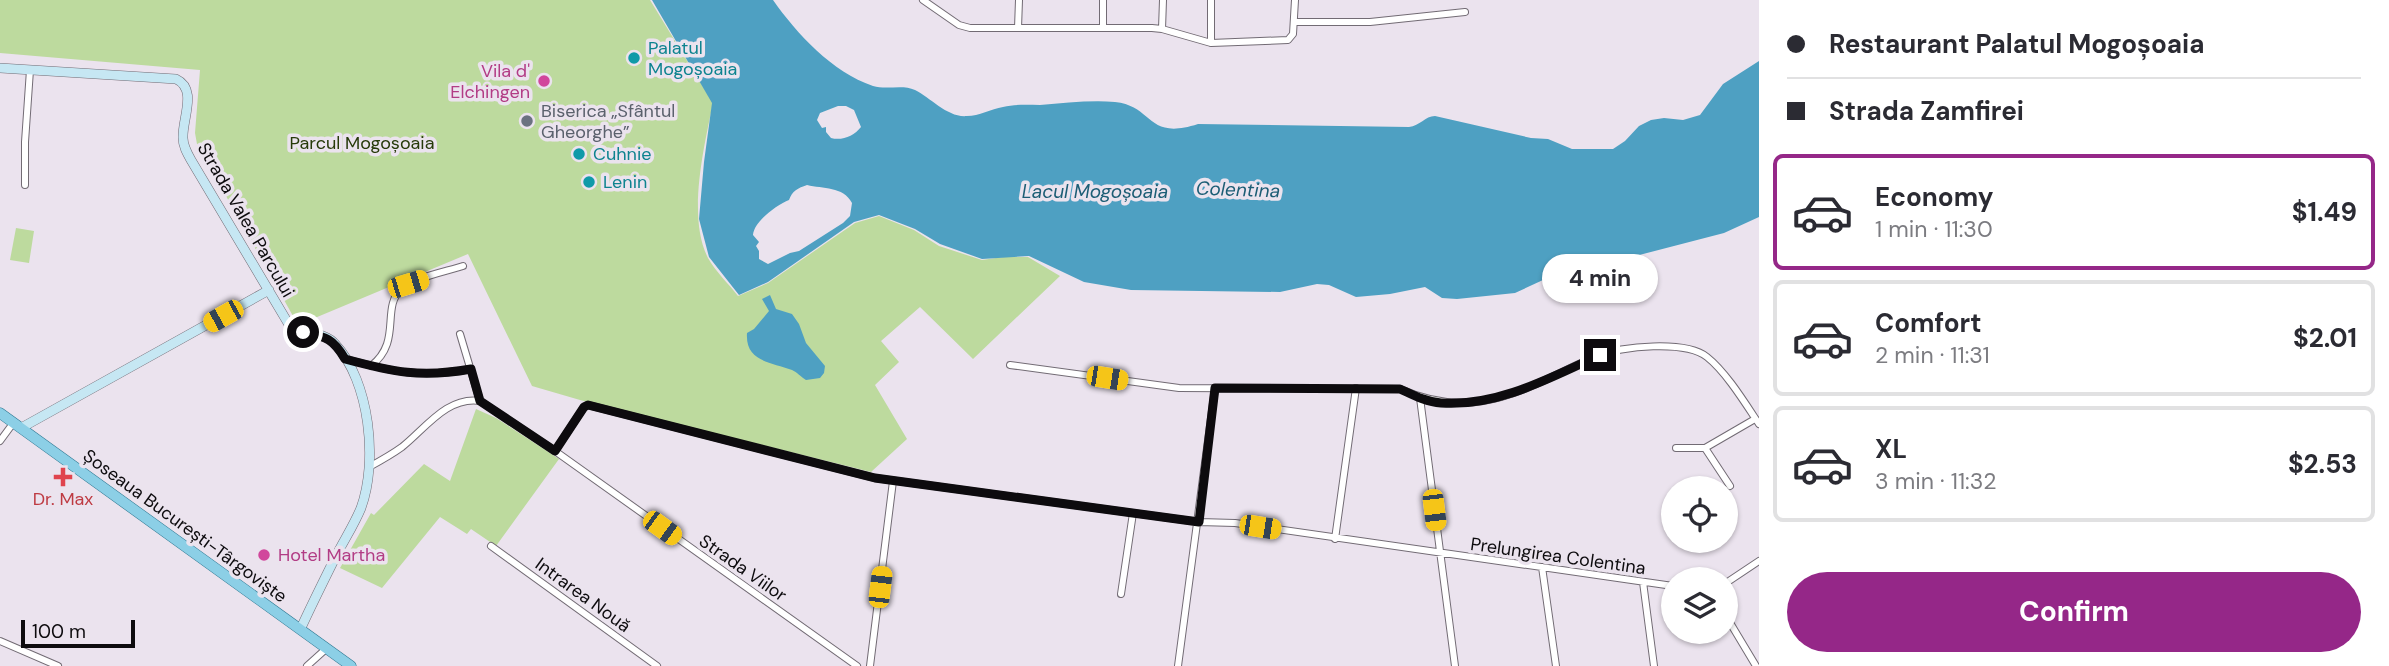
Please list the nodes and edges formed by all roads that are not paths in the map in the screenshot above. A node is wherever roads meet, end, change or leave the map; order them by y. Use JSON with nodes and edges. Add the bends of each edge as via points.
{"nodes":[{"id":1,"x":923,"y":0,"type":"edge"},
{"id":2,"x":1019,"y":0,"type":"edge"},
{"id":3,"x":1103,"y":0,"type":"edge"},
{"id":4,"x":1163,"y":0,"type":"edge"},
{"id":5,"x":1211,"y":0,"type":"edge"},
{"id":6,"x":1295,"y":0,"type":"edge"},
{"id":7,"x":1465,"y":12,"type":"dead end"},
{"id":8,"x":1294,"y":22,"type":"junction"},
{"id":9,"x":1018,"y":28,"type":"junction"},
{"id":10,"x":1103,"y":28,"type":"junction"},
{"id":11,"x":1162,"y":29,"type":"junction"},
{"id":12,"x":1211,"y":43,"type":"junction"},
{"id":13,"x":0,"y":68,"type":"edge"},
{"id":14,"x":30,"y":70,"type":"junction"},
{"id":15,"x":25,"y":185,"type":"dead end"},
{"id":16,"x":463,"y":266,"type":"dead end"},
{"id":17,"x":269,"y":290,"type":"junction"},
{"id":18,"x":460,"y":334,"type":"dead end"},
{"id":19,"x":345,"y":359,"type":"junction"},
{"id":20,"x":1010,"y":365,"type":"dead end"},
{"id":21,"x":371,"y":366,"type":"junction"},
{"id":22,"x":471,"y":369,"type":"junction"},
{"id":23,"x":1215,"y":388,"type":"junction"},
{"id":24,"x":1356,"y":388,"type":"junction"},
{"id":25,"x":1420,"y":398,"type":"junction"},
{"id":26,"x":480,"y":401,"type":"junction"},
{"id":27,"x":0,"y":412,"type":"edge"},
{"id":28,"x":1757,"y":421,"type":"edge"},
{"id":29,"x":18,"y":425,"type":"junction"},
{"id":30,"x":0,"y":441,"type":"edge"},
{"id":31,"x":1676,"y":448,"type":"dead end"},
{"id":32,"x":1705,"y":448,"type":"junction"},
{"id":33,"x":555,"y":451,"type":"junction"},
{"id":34,"x":369,"y":467,"type":"junction"},
{"id":35,"x":1723,"y":476,"type":"edge"},
{"id":36,"x":893,"y":481,"type":"junction"},
{"id":37,"x":1133,"y":513,"type":"junction"},
{"id":38,"x":1199,"y":522,"type":"junction"},
{"id":39,"x":1335,"y":539,"type":"junction"},
{"id":40,"x":491,"y":547,"type":"dead end"},
{"id":41,"x":1439,"y":554,"type":"junction"},
{"id":42,"x":1759,"y":561,"type":"edge"},
{"id":43,"x":1542,"y":567,"type":"junction"},
{"id":44,"x":1738,"y":575,"type":"edge"},
{"id":45,"x":1643,"y":582,"type":"junction"},
{"id":46,"x":1661,"y":584,"type":"edge"},
{"id":47,"x":1121,"y":594,"type":"dead end"},
{"id":48,"x":301,"y":628,"type":"junction"},
{"id":49,"x":1738,"y":636,"type":"edge"},
{"id":50,"x":0,"y":641,"type":"edge"},
{"id":51,"x":327,"y":648,"type":"junction"},
{"id":52,"x":58,"y":666,"type":"edge"},
{"id":53,"x":307,"y":666,"type":"edge"},
{"id":54,"x":351,"y":666,"type":"edge"},
{"id":55,"x":657,"y":666,"type":"edge"},
{"id":56,"x":857,"y":666,"type":"edge"},
{"id":57,"x":870,"y":666,"type":"edge"},
{"id":58,"x":1178,"y":666,"type":"edge"},
{"id":59,"x":1455,"y":666,"type":"edge"},
{"id":60,"x":1556,"y":666,"type":"edge"},
{"id":61,"x":1654,"y":666,"type":"edge"},
{"id":62,"x":1756,"y":666,"type":"edge"}],
"edges":[{"from":1,"to":9,"type":"street","via":[[965,27]]},
{"from":2,"to":9,"type":"street"},
{"from":3,"to":10,"type":"street"},
{"from":4,"to":11,"type":"street"},
{"from":5,"to":12,"type":"street"},
{"from":6,"to":8,"type":"street"},
{"from":7,"to":8,"type":"street","via":[[1370,22]]},
{"from":8,"to":12,"type":"street","via":[[1288,40]]},
{"from":9,"to":10,"type":"street"},
{"from":10,"to":11,"type":"street"},
{"from":11,"to":12,"type":"street"},
{"from":13,"to":14,"type":"street","name":"Strada Valea Parcului"},
{"from":14,"to":15,"type":"street"},
{"from":14,"to":17,"type":"street","name":"Strada Valea Parcului","via":[[176,79],[185,85],[186,152]]},
{"from":16,"to":21,"type":"street","via":[[398,291],[387,346]]},
{"from":17,"to":19,"type":"street","name":"Strada Valea Parcului","via":[[292,327],[328,338]]},
{"from":17,"to":29,"type":"street"},
{"from":18,"to":22,"type":"street"},
{"from":19,"to":21,"type":"street"},
{"from":19,"to":34,"type":"street","name":"Strada Valea Parcului","via":[[363,399]]},
{"from":20,"to":23,"type":"street","via":[[1179,388]]},
{"from":21,"to":22,"type":"street","via":[[424,374]]},
{"from":22,"to":26,"type":"street"},
{"from":23,"to":24,"type":"street"},
{"from":23,"to":38,"type":"street"},
{"from":24,"to":25,"type":"street","via":[[1400,389]]},
{"from":24,"to":39,"type":"street"},
{"from":25,"to":28,"type":"street","via":[[1440,403],[1483,401],[1600,355],[1686,347],[1706,355]]},
{"from":25,"to":41,"type":"street"},
{"from":26,"to":33,"type":"street","name":"Strada Viilor"},
{"from":26,"to":34,"type":"street","via":[[466,401],[443,411],[403,446]]},
{"from":27,"to":29,"type":"main road","name":"Șoseaua București-Târgoviște"},
{"from":28,"to":32,"type":"street"},
{"from":29,"to":30,"type":"street"},
{"from":29,"to":48,"type":"main road","name":"Șoseaua București-Târgoviște"},
{"from":31,"to":32,"type":"street"},
{"from":32,"to":35,"type":"street"},
{"from":33,"to":36,"type":"street","name":"Prelungirea Colentina","via":[[588,405]]},
{"from":33,"to":56,"type":"street","name":"Strada Viilor"},
{"from":34,"to":48,"type":"street","name":"Strada Valea Parcului","via":[[361,507]]},
{"from":36,"to":37,"type":"street","name":"Prelungirea Colentina"},
{"from":36,"to":57,"type":"street"},
{"from":37,"to":38,"type":"street","name":"Prelungirea Colentina"},
{"from":37,"to":47,"type":"street"},
{"from":38,"to":39,"type":"street","name":"Prelungirea Colentina"},
{"from":38,"to":58,"type":"street"},
{"from":39,"to":41,"type":"street","name":"Prelungirea Colentina"},
{"from":40,"to":55,"type":"street","name":"Intrarea Nouă"},
{"from":41,"to":43,"type":"street","name":"Prelungirea Colentina"},
{"from":41,"to":59,"type":"street"},
{"from":42,"to":44,"type":"street"},
{"from":43,"to":45,"type":"street","name":"Prelungirea Colentina"},
{"from":43,"to":60,"type":"street"},
{"from":45,"to":46,"type":"street","name":"Prelungirea Colentina"},
{"from":45,"to":61,"type":"street"},
{"from":48,"to":51,"type":"main road","name":"Șoseaua București-Târgoviște"},
{"from":49,"to":62,"type":"street"},
{"from":50,"to":52,"type":"street"},
{"from":51,"to":53,"type":"street"},
{"from":51,"to":54,"type":"main road","name":"Șoseaua București-Târgoviște"}]}
